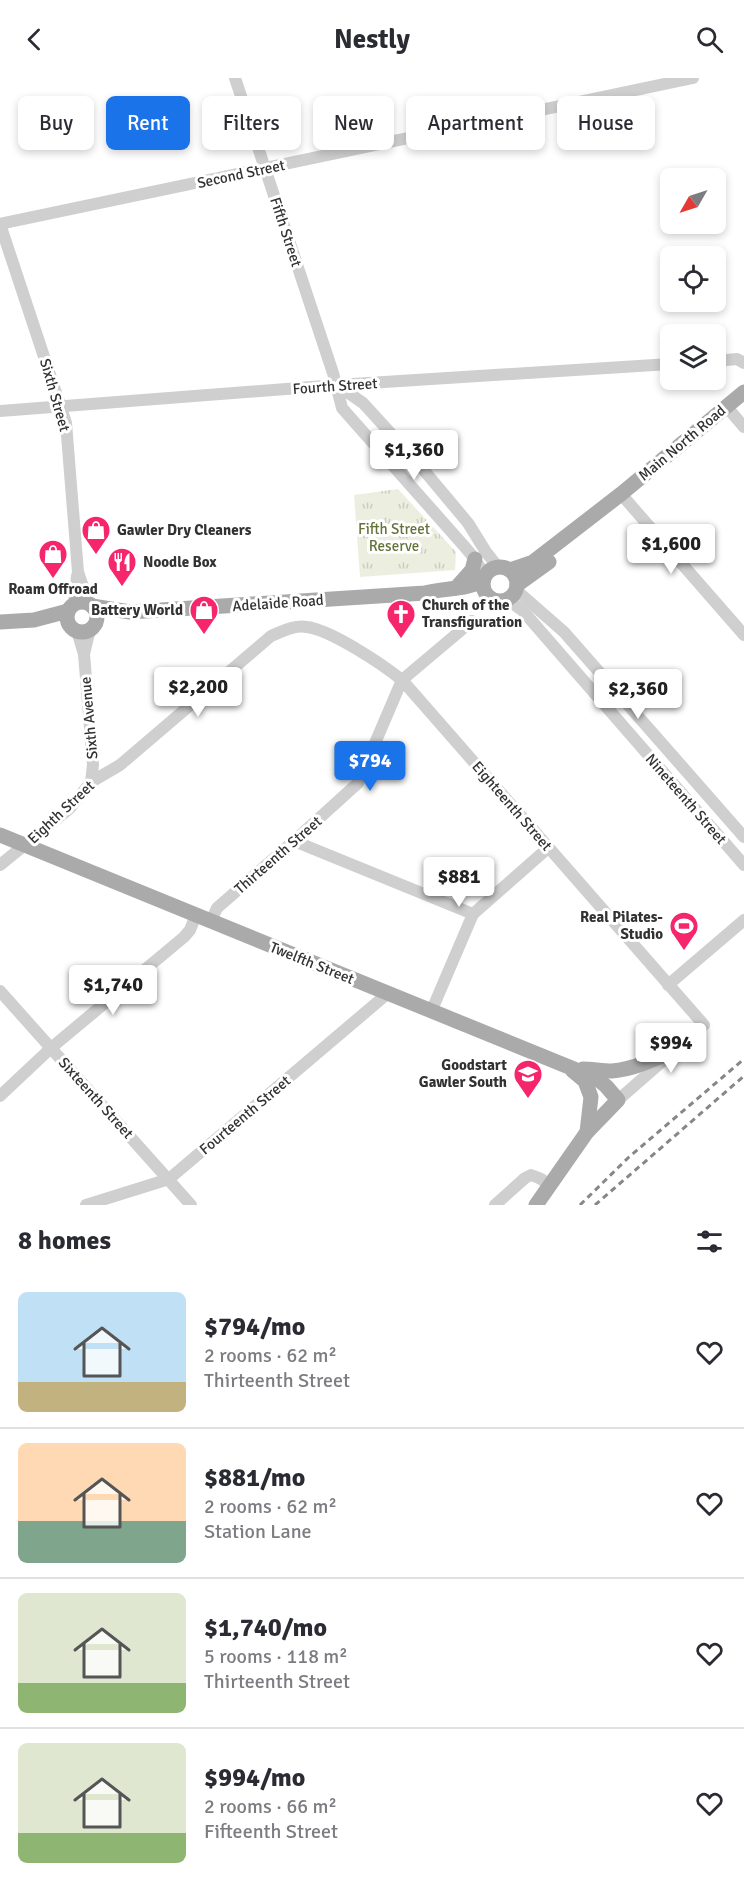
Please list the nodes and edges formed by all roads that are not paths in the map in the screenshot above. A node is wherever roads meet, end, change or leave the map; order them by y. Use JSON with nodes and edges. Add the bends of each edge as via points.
{"nodes":[{"id":1,"x":236,"y":78,"type":"edge"},
{"id":2,"x":693,"y":78,"type":"edge"},
{"id":3,"x":265,"y":168,"type":"junction"},
{"id":4,"x":0,"y":224,"type":"edge"},
{"id":5,"x":726,"y":360,"type":"edge"},
{"id":6,"x":744,"y":363,"type":"edge"},
{"id":7,"x":660,"y":365,"type":"edge"},
{"id":8,"x":337,"y":385,"type":"junction"},
{"id":9,"x":744,"y":392,"type":"edge"},
{"id":10,"x":726,"y":406,"type":"junction"},
{"id":11,"x":62,"y":407,"type":"junction"},
{"id":12,"x":0,"y":411,"type":"edge"},
{"id":13,"x":744,"y":427,"type":"edge"},
{"id":14,"x":621,"y":494,"type":"junction"},
{"id":15,"x":475,"y":559,"type":"junction"},
{"id":16,"x":504,"y":568,"type":"junction"},
{"id":17,"x":485,"y":584,"type":"junction"},
{"id":18,"x":456,"y":588,"type":"junction"},
{"id":19,"x":514,"y":591,"type":"junction"},
{"id":20,"x":425,"y":593,"type":"junction"},
{"id":21,"x":82,"y":616,"type":"junction"},
{"id":22,"x":472,"y":621,"type":"dead end"},
{"id":23,"x":0,"y":622,"type":"edge"},
{"id":24,"x":292,"y":627,"type":"joint"},
{"id":25,"x":744,"y":635,"type":"edge"},
{"id":26,"x":402,"y":680,"type":"junction"},
{"id":27,"x":91,"y":782,"type":"junction"},
{"id":28,"x":0,"y":835,"type":"edge"},
{"id":29,"x":744,"y":837,"type":"edge"},
{"id":30,"x":294,"y":841,"type":"junction"},
{"id":31,"x":26,"y":845,"type":"junction"},
{"id":32,"x":548,"y":848,"type":"junction"},
{"id":33,"x":0,"y":865,"type":"edge"},
{"id":34,"x":744,"y":865,"type":"edge"},
{"id":35,"x":472,"y":914,"type":"junction"},
{"id":36,"x":196,"y":915,"type":"junction"},
{"id":37,"x":744,"y":920,"type":"edge"},
{"id":38,"x":211,"y":921,"type":"junction"},
{"id":39,"x":668,"y":985,"type":"junction"},
{"id":40,"x":0,"y":991,"type":"edge"},
{"id":41,"x":387,"y":994,"type":"junction"},
{"id":42,"x":431,"y":1012,"type":"junction"},
{"id":43,"x":51,"y":1048,"type":"junction"},
{"id":44,"x":675,"y":1050,"type":"junction"},
{"id":45,"x":568,"y":1068,"type":"junction"},
{"id":46,"x":0,"y":1096,"type":"edge"},
{"id":47,"x":618,"y":1100,"type":"junction"},
{"id":48,"x":588,"y":1132,"type":"junction"},
{"id":49,"x":169,"y":1179,"type":"junction"},
{"id":50,"x":550,"y":1185,"type":"junction"},
{"id":51,"x":86,"y":1205,"type":"edge"},
{"id":52,"x":191,"y":1205,"type":"edge"},
{"id":53,"x":495,"y":1205,"type":"edge"},
{"id":54,"x":536,"y":1205,"type":"edge"}],
"edges":[{"from":1,"to":3,"type":"street","name":"Fifth Street"},
{"from":2,"to":3,"type":"street","name":"Second Street"},
{"from":3,"to":4,"type":"street","name":"Second Street"},
{"from":3,"to":8,"type":"street","name":"Fifth Street"},
{"from":4,"to":11,"type":"street","name":"Sixth Street"},
{"from":5,"to":6,"type":"street"},
{"from":7,"to":8,"type":"street","name":"Fourth Street"},
{"from":8,"to":11,"type":"street","name":"Fourth Street"},
{"from":8,"to":15,"type":"street","name":"Fifth Street","via":[[342,408]]},
{"from":8,"to":16,"type":"street","via":[[363,403],[417,462],[486,552]]},
{"from":9,"to":10,"type":"main road","name":"Main North Road"},
{"from":10,"to":13,"type":"street"},
{"from":10,"to":14,"type":"main road","name":"Main North Road"},
{"from":11,"to":12,"type":"street","name":"Fourth Street"},
{"from":11,"to":21,"type":"street","name":"Sixth Street"},
{"from":14,"to":16,"type":"main road","via":[[533,562]]},
{"from":14,"to":19,"type":"main road"},
{"from":14,"to":25,"type":"street"},
{"from":15,"to":17,"type":"street","name":"Fifth Street"},
{"from":15,"to":18,"type":"main road","via":[[472,570]]},
{"from":16,"to":17,"type":"main road","via":[[493,568]]},
{"from":16,"to":19,"type":"main road","via":[[515,576]]},
{"from":17,"to":18,"type":"main road","name":"Adelaide Road"},
{"from":17,"to":19,"type":"main road","via":[[496,601]]},
{"from":17,"to":20,"type":"main road","name":"Adelaide Road","via":[[446,597]]},
{"from":18,"to":20,"type":"main road","name":"Adelaide Road"},
{"from":19,"to":29,"type":"street","name":"Nineteenth Street","via":[[564,633]]},
{"from":19,"to":34,"type":"street","name":"Nineteenth Street","via":[[523,611]]},
{"from":20,"to":21,"type":"main road","name":"Adelaide Road"},
{"from":21,"to":23,"type":"main road","name":"Adelaide Road"},
{"from":21,"to":27,"type":"street","name":"Sixth Avenue"},
{"from":22,"to":26,"type":"street","name":"Thirteenth Street"},
{"from":24,"to":26,"type":"street","name":"Eighteenth Street","via":[[308,627],[331,636]]},
{"from":24,"to":27,"type":"street","name":"Eighth Street","via":[[271,636],[120,765]]},
{"from":26,"to":30,"type":"street","name":"Thirteenth Street","via":[[358,783]]},
{"from":26,"to":32,"type":"street","name":"Eighteenth Street"},
{"from":27,"to":31,"type":"street","name":"Eighth Street","via":[[70,808]]},
{"from":28,"to":31,"type":"main road","name":"Twelfth Street"},
{"from":30,"to":35,"type":"street"},
{"from":30,"to":38,"type":"street","name":"Thirteenth Street","via":[[217,908]]},
{"from":31,"to":33,"type":"street","name":"Eighth Street"},
{"from":31,"to":36,"type":"main road","name":"Twelfth Street"},
{"from":32,"to":35,"type":"street"},
{"from":32,"to":39,"type":"street","name":"Eighteenth Street"},
{"from":35,"to":42,"type":"street"},
{"from":36,"to":38,"type":"main road","name":"Twelfth Street"},
{"from":36,"to":43,"type":"street","via":[[184,937]]},
{"from":37,"to":39,"type":"street"},
{"from":38,"to":41,"type":"main road","name":"Twelfth Street"},
{"from":39,"to":44,"type":"street","name":"Eighteenth Street","via":[[704,1025]]},
{"from":40,"to":43,"type":"street","name":"Sixteenth Street"},
{"from":41,"to":42,"type":"main road","name":"Twelfth Street"},
{"from":41,"to":49,"type":"street","name":"Fourteenth Street"},
{"from":42,"to":45,"type":"main road","name":"Twelfth Street"},
{"from":43,"to":46,"type":"street"},
{"from":43,"to":49,"type":"street","name":"Sixteenth Street"},
{"from":44,"to":45,"type":"main road","via":[[642,1064],[611,1071]]},
{"from":44,"to":47,"type":"street"},
{"from":45,"to":47,"type":"main road","name":"Twelfth Street","via":[[596,1078]]},
{"from":45,"to":48,"type":"main road","via":[[585,1081],[591,1097]]},
{"from":47,"to":48,"type":"main road"},
{"from":48,"to":50,"type":"main road"},
{"from":49,"to":51,"type":"street","name":"Fourteenth Street"},
{"from":49,"to":52,"type":"street","name":"Sixteenth Street"},
{"from":50,"to":53,"type":"street","via":[[539,1178],[525,1178]]},
{"from":50,"to":54,"type":"main road"}]}
